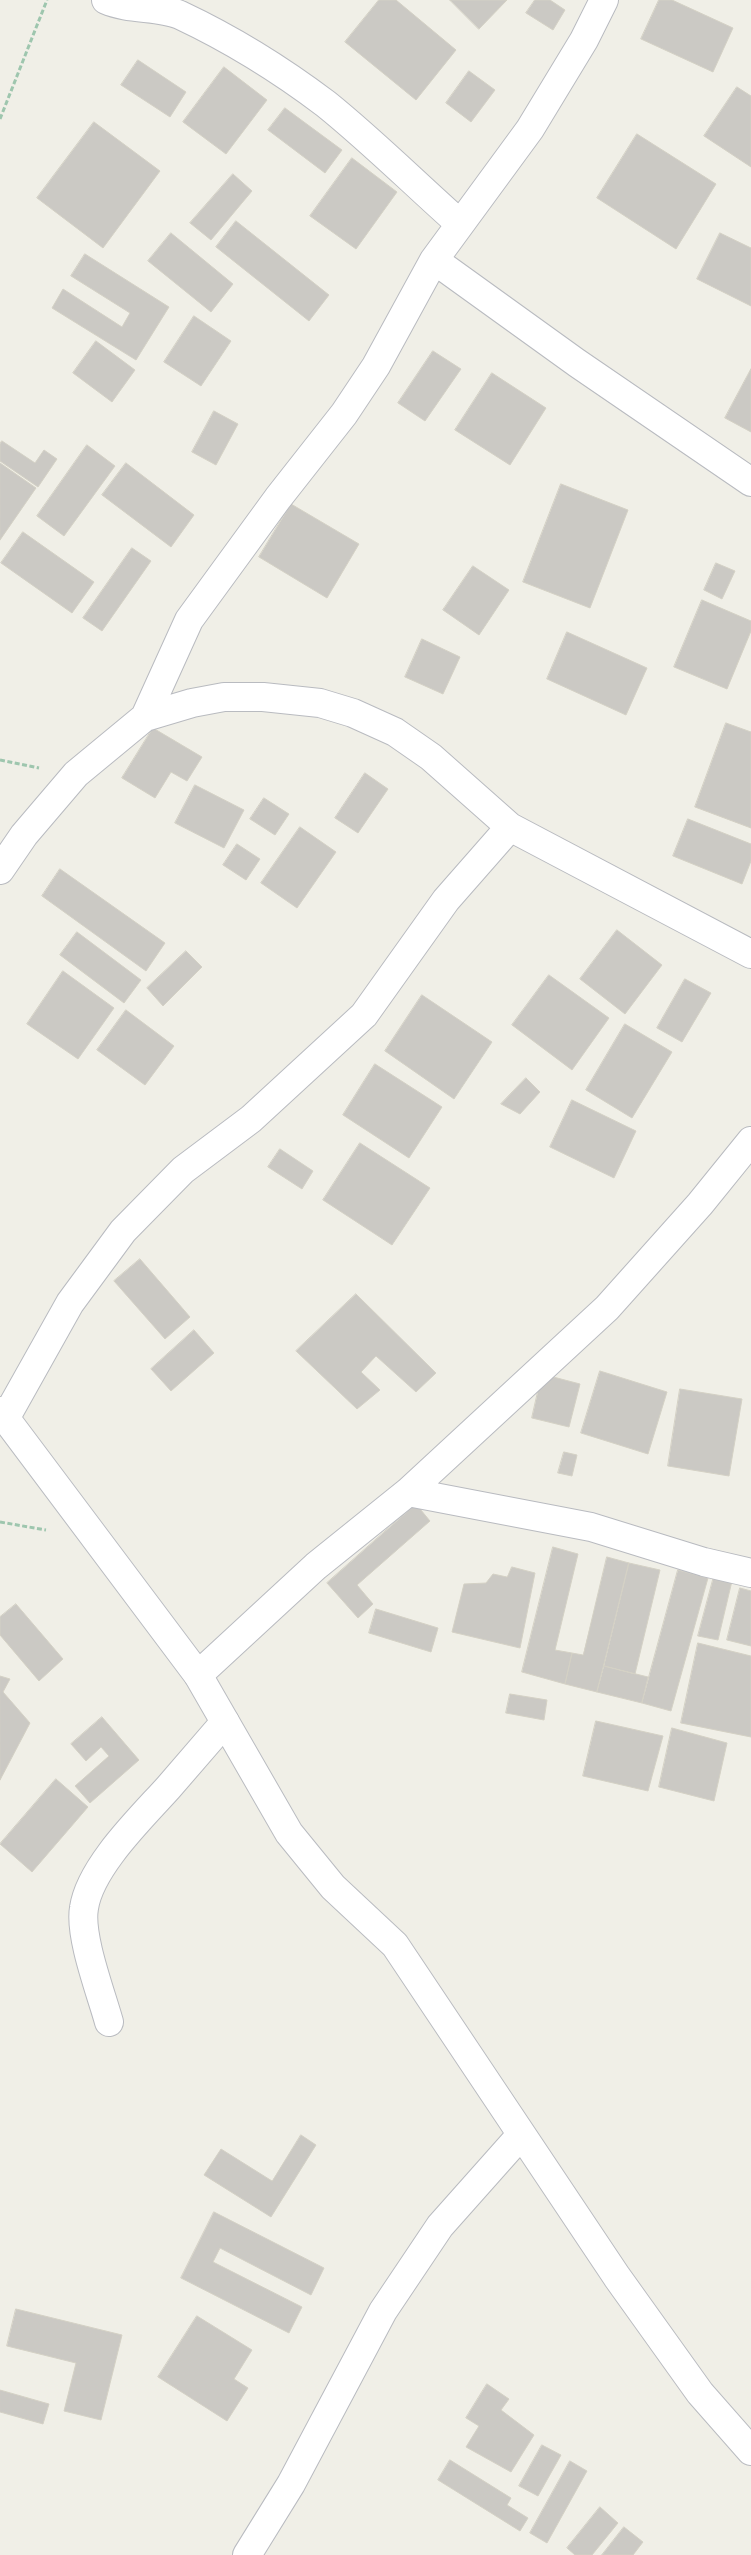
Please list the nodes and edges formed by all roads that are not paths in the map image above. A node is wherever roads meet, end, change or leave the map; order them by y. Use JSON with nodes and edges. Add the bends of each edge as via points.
{"nodes":[{"id":1,"x":106,"y":0,"type":"edge"},
{"id":2,"x":604,"y":0,"type":"edge"},
{"id":3,"x":459,"y":223,"type":"junction"},
{"id":4,"x":434,"y":260,"type":"junction"},
{"id":5,"x":751,"y":482,"type":"edge"},
{"id":6,"x":145,"y":718,"type":"junction"},
{"id":7,"x":510,"y":827,"type":"junction"},
{"id":8,"x":0,"y":870,"type":"edge"},
{"id":9,"x":751,"y":954,"type":"edge"},
{"id":10,"x":751,"y":1142,"type":"edge"},
{"id":11,"x":3,"y":1415,"type":"edge"},
{"id":12,"x":408,"y":1492,"type":"junction"},
{"id":13,"x":751,"y":1573,"type":"edge"},
{"id":14,"x":198,"y":1675,"type":"junction"},
{"id":15,"x":225,"y":1722,"type":"junction"},
{"id":16,"x":109,"y":2022,"type":"dead end"},
{"id":17,"x":520,"y":2136,"type":"junction"},
{"id":18,"x":751,"y":2451,"type":"edge"},
{"id":19,"x":248,"y":2555,"type":"edge"}],
"edges":[{"from":1,"to":3,"type":"street","via":[[128,7],[177,13],[267,63],[326,104]]},
{"from":2,"to":3,"type":"street","via":[[584,40],[530,129]]},
{"from":3,"to":4,"type":"street"},
{"from":4,"to":5,"type":"street"},
{"from":4,"to":6,"type":"street","via":[[376,366],[344,414],[189,620]]},
{"from":6,"to":7,"type":"street","via":[[224,696],[320,702],[395,732],[431,757]]},
{"from":6,"to":8,"type":"street","via":[[76,774],[24,835]]},
{"from":7,"to":9,"type":"street"},
{"from":7,"to":11,"type":"street","via":[[446,900],[364,1015],[252,1119],[182,1170],[123,1232],[70,1303]]},
{"from":10,"to":12,"type":"street","via":[[607,1308]]},
{"from":11,"to":14,"type":"street"},
{"from":12,"to":13,"type":"street","via":[[592,1527]]},
{"from":12,"to":14,"type":"street","via":[[316,1566]]},
{"from":14,"to":15,"type":"street"},
{"from":15,"to":16,"type":"street","via":[[126,1834],[102,1865],[89,1892],[84,1908],[84,1927]]},
{"from":15,"to":17,"type":"street","via":[[290,1833],[333,1887],[395,1945],[506,2109]]},
{"from":17,"to":18,"type":"street","via":[[700,2393]]},
{"from":17,"to":19,"type":"street","via":[[440,2226],[383,2311],[291,2484]]}]}
